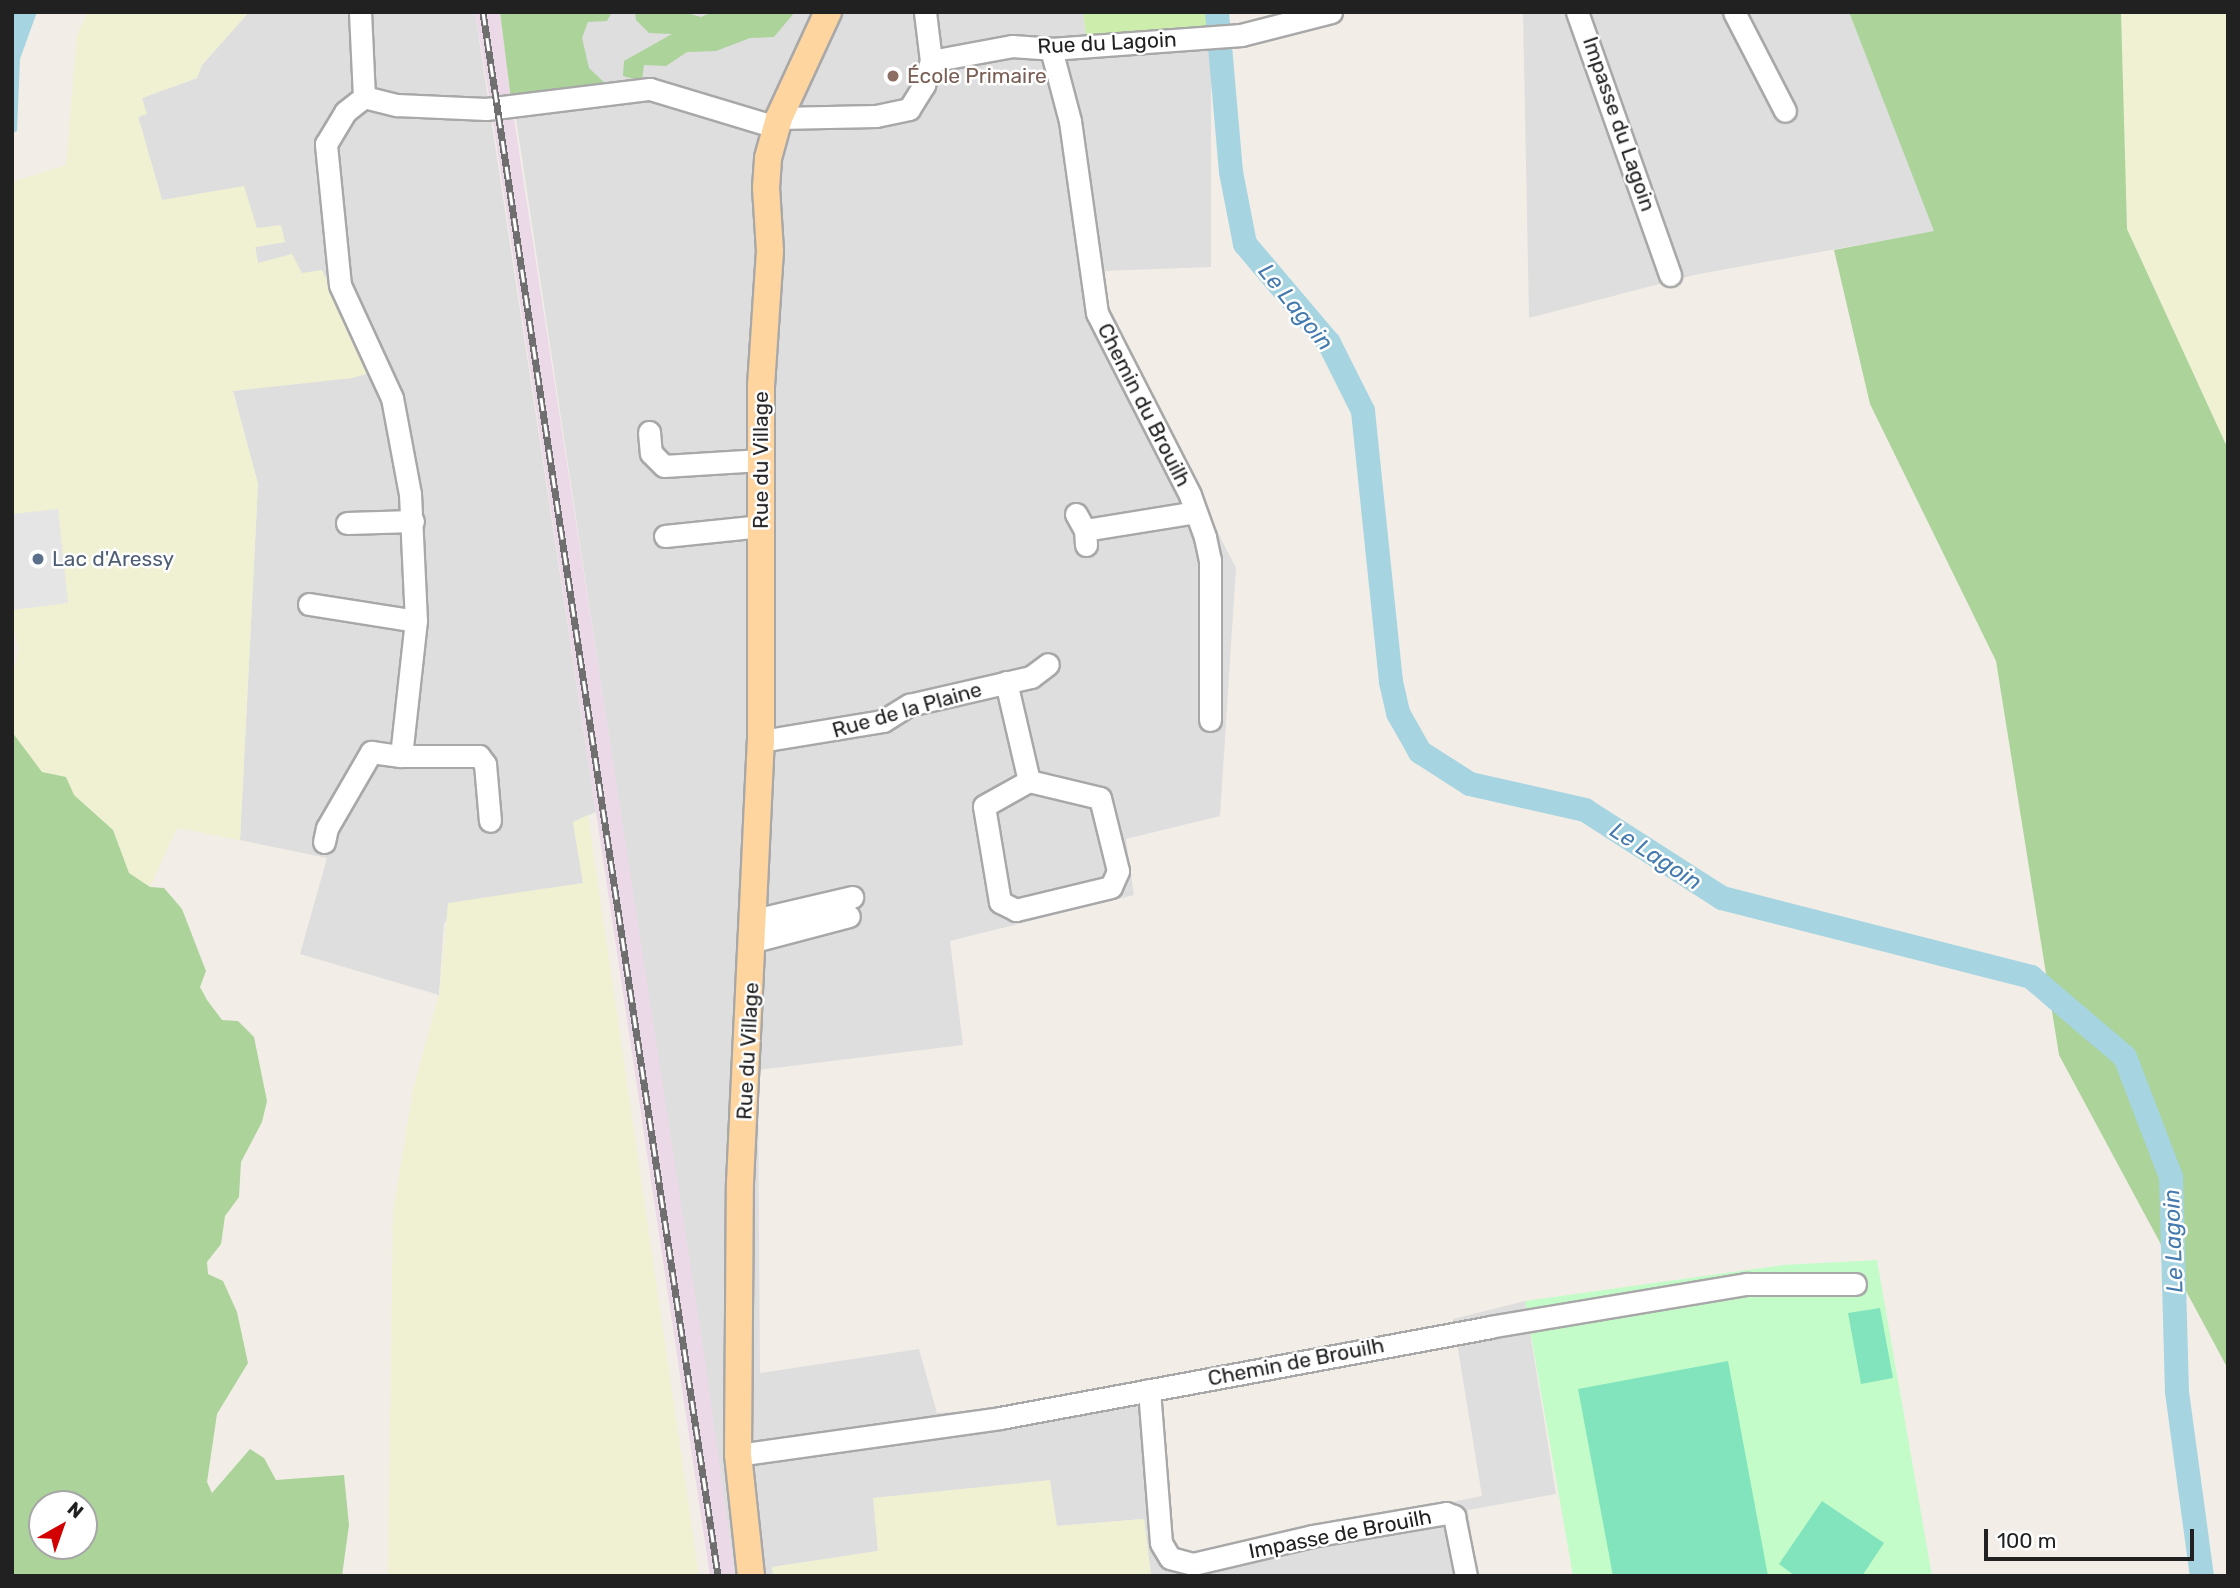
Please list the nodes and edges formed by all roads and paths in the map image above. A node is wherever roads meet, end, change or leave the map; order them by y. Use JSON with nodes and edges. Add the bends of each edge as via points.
{"nodes":[{"id":1,"x":360,"y":12,"type":"edge"},
{"id":2,"x":828,"y":12,"type":"edge"},
{"id":3,"x":925,"y":12,"type":"edge"},
{"id":4,"x":1331,"y":12,"type":"edge"},
{"id":5,"x":1577,"y":12,"type":"edge"},
{"id":6,"x":1734,"y":12,"type":"edge"},
{"id":7,"x":1051,"y":49,"type":"junction"},
{"id":8,"x":932,"y":61,"type":"junction"},
{"id":9,"x":363,"y":97,"type":"junction"},
{"id":10,"x":1785,"y":111,"type":"dead end"},
{"id":11,"x":778,"y":122,"type":"junction"},
{"id":12,"x":1670,"y":275,"type":"dead end"},
{"id":13,"x":649,"y":432,"type":"dead end"},
{"id":14,"x":761,"y":460,"type":"junction"},
{"id":15,"x":1196,"y":512,"type":"junction"},
{"id":16,"x":413,"y":521,"type":"junction"},
{"id":17,"x":347,"y":523,"type":"dead end"},
{"id":18,"x":761,"y":526,"type":"junction"},
{"id":19,"x":1082,"y":530,"type":"dead end"},
{"id":20,"x":665,"y":536,"type":"dead end"},
{"id":21,"x":309,"y":604,"type":"dead end"},
{"id":22,"x":416,"y":621,"type":"junction"},
{"id":23,"x":1048,"y":664,"type":"dead end"},
{"id":24,"x":1006,"y":682,"type":"junction"},
{"id":25,"x":1210,"y":720,"type":"dead end"},
{"id":26,"x":761,"y":741,"type":"junction"},
{"id":27,"x":401,"y":756,"type":"junction"},
{"id":28,"x":1029,"y":781,"type":"junction"},
{"id":29,"x":490,"y":821,"type":"dead end"},
{"id":30,"x":324,"y":842,"type":"dead end"},
{"id":31,"x":850,"y":906,"type":"dead end"},
{"id":32,"x":754,"y":931,"type":"junction"},
{"id":33,"x":1855,"y":1284,"type":"dead end"},
{"id":34,"x":1149,"y":1390,"type":"junction"},
{"id":35,"x":738,"y":1455,"type":"junction"},
{"id":36,"x":1166,"y":1567,"type":"edge"},
{"id":37,"x":751,"y":1576,"type":"edge"},
{"id":38,"x":1466,"y":1576,"type":"edge"}],
"edges":[{"from":1,"to":9,"type":"street"},
{"from":2,"to":11,"type":"main road","name":"Rue du Village"},
{"from":3,"to":8,"type":"street"},
{"from":4,"to":7,"type":"street","name":"Rue du Lagoin","via":[[1241,35]]},
{"from":5,"to":12,"type":"street","name":"Impasse du Lagoin"},
{"from":6,"to":10,"type":"street"},
{"from":7,"to":8,"type":"street","name":"Rue du Lagoin","via":[[1012,46]]},
{"from":7,"to":15,"type":"street","name":"Chemin du Brouilh","via":[[1070,121],[1097,313]]},
{"from":8,"to":11,"type":"street","via":[[925,85],[909,109],[876,116]]},
{"from":9,"to":11,"type":"street","via":[[397,105],[485,109],[650,89]]},
{"from":9,"to":16,"type":"street","via":[[345,112],[327,144],[340,285],[392,398]]},
{"from":11,"to":14,"type":"main road","name":"Rue du Village","via":[[766,188],[770,251]]},
{"from":13,"to":14,"type":"street","via":[[651,453],[664,466]]},
{"from":14,"to":18,"type":"main road","name":"Rue du Village"},
{"from":15,"to":19,"type":"street"},
{"from":15,"to":25,"type":"street","name":"Chemin du Brouilh","via":[[1210,560]]},
{"from":16,"to":17,"type":"street"},
{"from":16,"to":22,"type":"street"},
{"from":18,"to":20,"type":"street"},
{"from":18,"to":26,"type":"main road","name":"Rue du Village"},
{"from":21,"to":22,"type":"street"},
{"from":22,"to":27,"type":"street"},
{"from":23,"to":24,"type":"street","name":"Rue de la Plaine","via":[[1031,677]]},
{"from":24,"to":26,"type":"street","name":"Rue de la Plaine","via":[[909,705],[883,721]]},
{"from":24,"to":28,"type":"street"},
{"from":26,"to":32,"type":"main road","name":"Rue du Village"},
{"from":27,"to":29,"type":"street","via":[[479,756],[485,764]]},
{"from":27,"to":30,"type":"street","via":[[370,752],[327,828]]},
{"from":28,"to":28,"type":"street","via":[[984,806],[1000,902],[1016,910],[1111,887],[1118,871],[1100,798]]},
{"from":31,"to":32,"type":"street"},
{"from":32,"to":35,"type":"main road","name":"Rue du Village","via":[[740,1183]]},
{"from":33,"to":34,"type":"street","name":"Chemin de Brouilh","via":[[1747,1284]]},
{"from":34,"to":35,"type":"street","name":"Chemin de Brouilh","via":[[1000,1418]]},
{"from":34,"to":36,"type":"street","name":"Impasse de Brouilh"},
{"from":35,"to":37,"type":"main road","name":"Rue du Village"},
{"from":36,"to":38,"type":"street","name":"Impasse de Brouilh","via":[[1446,1513],[1454,1516]]}]}
